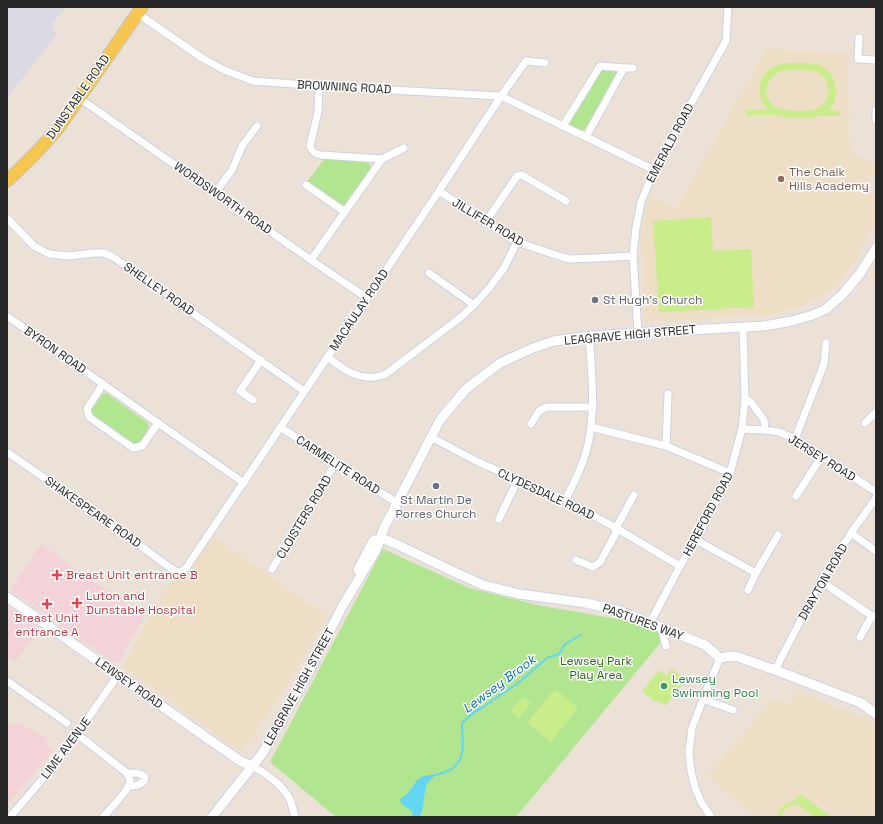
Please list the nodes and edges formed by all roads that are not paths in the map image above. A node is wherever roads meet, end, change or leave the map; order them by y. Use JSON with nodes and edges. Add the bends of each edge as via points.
{"nodes":[{"id":1,"x":728,"y":7,"type":"edge"},
{"id":2,"x":137,"y":9,"type":"edge"},
{"id":3,"x":859,"y":38,"type":"dead end"},
{"id":4,"x":876,"y":60,"type":"edge"},
{"id":5,"x":545,"y":63,"type":"dead end"},
{"id":6,"x":624,"y":68,"type":"junction"},
{"id":7,"x":633,"y":68,"type":"dead end"},
{"id":8,"x":319,"y":86,"type":"junction"},
{"id":9,"x":501,"y":96,"type":"junction"},
{"id":10,"x":79,"y":98,"type":"junction"},
{"id":11,"x":876,"y":110,"type":"edge"},
{"id":12,"x":876,"y":120,"type":"edge"},
{"id":13,"x":257,"y":126,"type":"dead end"},
{"id":14,"x":564,"y":126,"type":"junction"},
{"id":15,"x":586,"y":137,"type":"junction"},
{"id":16,"x":404,"y":148,"type":"dead end"},
{"id":17,"x":382,"y":159,"type":"junction"},
{"id":18,"x":654,"y":170,"type":"junction"},
{"id":19,"x":7,"y":171,"type":"edge"},
{"id":20,"x":7,"y":181,"type":"edge"},
{"id":21,"x":306,"y":185,"type":"dead end"},
{"id":22,"x":438,"y":191,"type":"junction"},
{"id":23,"x":215,"y":193,"type":"junction"},
{"id":24,"x":566,"y":201,"type":"dead end"},
{"id":25,"x":345,"y":212,"type":"junction"},
{"id":26,"x":7,"y":218,"type":"edge"},
{"id":27,"x":485,"y":222,"type":"junction"},
{"id":28,"x":517,"y":242,"type":"junction"},
{"id":29,"x":876,"y":248,"type":"edge"},
{"id":30,"x":633,"y":256,"type":"junction"},
{"id":31,"x":312,"y":260,"type":"junction"},
{"id":32,"x":429,"y":273,"type":"dead end"},
{"id":33,"x":367,"y":298,"type":"junction"},
{"id":34,"x":474,"y":305,"type":"junction"},
{"id":35,"x":7,"y":316,"type":"edge"},
{"id":36,"x":742,"y":326,"type":"junction"},
{"id":37,"x":638,"y":333,"type":"junction"},
{"id":38,"x":589,"y":336,"type":"junction"},
{"id":39,"x":826,"y":343,"type":"dead end"},
{"id":40,"x":327,"y":357,"type":"junction"},
{"id":41,"x":261,"y":360,"type":"junction"},
{"id":42,"x":103,"y":384,"type":"junction"},
{"id":43,"x":304,"y":391,"type":"junction"},
{"id":44,"x":668,"y":394,"type":"dead end"},
{"id":45,"x":745,"y":399,"type":"junction"},
{"id":46,"x":253,"y":400,"type":"dead end"},
{"id":47,"x":593,"y":407,"type":"junction"},
{"id":48,"x":876,"y":412,"type":"edge"},
{"id":49,"x":158,"y":423,"type":"junction"},
{"id":50,"x":865,"y":423,"type":"dead end"},
{"id":51,"x":531,"y":424,"type":"dead end"},
{"id":52,"x":591,"y":427,"type":"junction"},
{"id":53,"x":280,"y":428,"type":"junction"},
{"id":54,"x":742,"y":429,"type":"junction"},
{"id":55,"x":765,"y":430,"type":"junction"},
{"id":56,"x":431,"y":437,"type":"junction"},
{"id":57,"x":795,"y":439,"type":"junction"},
{"id":58,"x":666,"y":446,"type":"junction"},
{"id":59,"x":7,"y":452,"type":"edge"},
{"id":60,"x":822,"y":456,"type":"junction"},
{"id":61,"x":335,"y":464,"type":"junction"},
{"id":62,"x":730,"y":473,"type":"junction"},
{"id":63,"x":518,"y":479,"type":"junction"},
{"id":64,"x":244,"y":483,"type":"junction"},
{"id":65,"x":876,"y":492,"type":"edge"},
{"id":66,"x":634,"y":496,"type":"dead end"},
{"id":67,"x":796,"y":496,"type":"dead end"},
{"id":68,"x":876,"y":498,"type":"edge"},
{"id":69,"x":565,"y":500,"type":"junction"},
{"id":70,"x":397,"y":503,"type":"junction"},
{"id":71,"x":499,"y":519,"type":"dead end"},
{"id":72,"x":616,"y":528,"type":"junction"},
{"id":73,"x":851,"y":533,"type":"junction"},
{"id":74,"x":778,"y":534,"type":"dead end"},
{"id":75,"x":381,"y":538,"type":"junction"},
{"id":76,"x":696,"y":540,"type":"junction"},
{"id":77,"x":876,"y":551,"type":"edge"},
{"id":78,"x":576,"y":560,"type":"dead end"},
{"id":79,"x":680,"y":566,"type":"junction"},
{"id":80,"x":272,"y":569,"type":"dead end"},
{"id":81,"x":179,"y":572,"type":"joint"},
{"id":82,"x":756,"y":573,"type":"junction"},
{"id":83,"x":821,"y":581,"type":"junction"},
{"id":84,"x":748,"y":590,"type":"dead end"},
{"id":85,"x":7,"y":597,"type":"edge"},
{"id":86,"x":874,"y":616,"type":"edge"},
{"id":87,"x":650,"y":623,"type":"junction"},
{"id":88,"x":661,"y":627,"type":"junction"},
{"id":89,"x":860,"y":637,"type":"dead end"},
{"id":90,"x":666,"y":646,"type":"dead end"},
{"id":91,"x":720,"y":658,"type":"junction"},
{"id":92,"x":775,"y":670,"type":"junction"},
{"id":93,"x":118,"y":675,"type":"junction"},
{"id":94,"x":7,"y":681,"type":"edge"},
{"id":95,"x":703,"y":699,"type":"junction"},
{"id":96,"x":733,"y":710,"type":"dead end"},
{"id":97,"x":876,"y":714,"type":"edge"},
{"id":98,"x":67,"y":723,"type":"dead end"},
{"id":99,"x":77,"y":734,"type":"junction"},
{"id":100,"x":252,"y":766,"type":"junction"},
{"id":101,"x":128,"y":773,"type":"junction"},
{"id":102,"x":128,"y":786,"type":"junction"},
{"id":103,"x":10,"y":817,"type":"edge"},
{"id":104,"x":103,"y":817,"type":"edge"},
{"id":105,"x":212,"y":817,"type":"edge"},
{"id":106,"x":295,"y":817,"type":"edge"},
{"id":107,"x":710,"y":817,"type":"edge"}],
"edges":[{"from":1,"to":18,"type":"street","name":"EMERALD ROAD","via":[[726,41]]},
{"from":2,"to":8,"type":"street","name":"BROWNING ROAD","via":[[202,58],[224,70],[253,80]]},
{"from":2,"to":10,"type":"main road","name":"DUNSTABLE ROAD"},
{"from":2,"to":19,"type":"main road","name":"DUNSTABLE ROAD","via":[[44,134]]},
{"from":3,"to":4,"type":"street","via":[[858,59]]},
{"from":5,"to":9,"type":"street","name":"MACAULAY ROAD","via":[[526,61]]},
{"from":6,"to":7,"type":"street"},
{"from":6,"to":14,"type":"street","via":[[600,66]]},
{"from":6,"to":15,"type":"street"},
{"from":8,"to":9,"type":"street","name":"BROWNING ROAD"},
{"from":8,"to":17,"type":"street","via":[[318,112],[310,146],[312,151],[321,155]]},
{"from":9,"to":14,"type":"street","name":"BROWNING ROAD"},
{"from":9,"to":22,"type":"street","name":"MACAULAY ROAD"},
{"from":10,"to":20,"type":"main road","name":"DUNSTABLE ROAD","via":[[47,142]]},
{"from":10,"to":23,"type":"street","name":"WORDSWORTH ROAD"},
{"from":11,"to":12,"type":"street"},
{"from":13,"to":23,"type":"street","via":[[242,146],[232,170]]},
{"from":14,"to":15,"type":"street","name":"BROWNING ROAD"},
{"from":15,"to":18,"type":"street","name":"BROWNING ROAD"},
{"from":16,"to":17,"type":"street"},
{"from":17,"to":25,"type":"street"},
{"from":18,"to":30,"type":"street","name":"EMERALD ROAD","via":[[642,202]]},
{"from":21,"to":25,"type":"street"},
{"from":22,"to":27,"type":"street","name":"JILLIFER ROAD"},
{"from":22,"to":33,"type":"street","name":"MACAULAY ROAD"},
{"from":23,"to":31,"type":"street","name":"WORDSWORTH ROAD"},
{"from":24,"to":27,"type":"street","via":[[522,175],[517,176]]},
{"from":25,"to":31,"type":"street"},
{"from":26,"to":41,"type":"street","name":"SHELLEY ROAD","via":[[34,246],[49,254],[69,256],[94,252],[113,257]]},
{"from":27,"to":28,"type":"street","name":"JILLIFER ROAD"},
{"from":28,"to":30,"type":"street","name":"JILLIFER ROAD","via":[[570,259]]},
{"from":28,"to":34,"type":"street","via":[[504,268]]},
{"from":29,"to":36,"type":"street","name":"LEAGRAVE HIGH STREET","via":[[859,275],[842,295],[826,308],[792,321],[764,326]]},
{"from":30,"to":37,"type":"street","name":"EMERALD ROAD"},
{"from":31,"to":33,"type":"street","name":"WORDSWORTH ROAD"},
{"from":32,"to":34,"type":"street"},
{"from":33,"to":40,"type":"street","name":"MACAULAY ROAD"},
{"from":34,"to":40,"type":"street","via":[[386,374],[361,377]]},
{"from":35,"to":42,"type":"street","name":"BYRON ROAD"},
{"from":36,"to":37,"type":"street","name":"LEAGRAVE HIGH STREET"},
{"from":36,"to":45,"type":"street","name":"HEREFORD ROAD"},
{"from":37,"to":38,"type":"street","name":"LEAGRAVE HIGH STREET"},
{"from":38,"to":47,"type":"street"},
{"from":38,"to":56,"type":"street","name":"LEAGRAVE HIGH STREET","via":[[554,341],[500,363],[466,389],[440,420]]},
{"from":39,"to":57,"type":"street","via":[[824,364]]},
{"from":40,"to":43,"type":"street","name":"MACAULAY ROAD"},
{"from":41,"to":43,"type":"street","name":"SHELLEY ROAD"},
{"from":41,"to":46,"type":"street","via":[[240,391]]},
{"from":42,"to":49,"type":"street","name":"BYRON ROAD"},
{"from":42,"to":49,"type":"street","via":[[87,409],[89,417],[120,439],[133,448],[142,446]]},
{"from":43,"to":53,"type":"street","name":"MACAULAY ROAD"},
{"from":44,"to":58,"type":"street"},
{"from":45,"to":54,"type":"street","name":"HEREFORD ROAD"},
{"from":45,"to":55,"type":"street","via":[[751,402],[764,420]]},
{"from":47,"to":51,"type":"street","via":[[547,407],[539,411]]},
{"from":47,"to":52,"type":"street"},
{"from":48,"to":50,"type":"street"},
{"from":49,"to":64,"type":"street","name":"BYRON ROAD"},
{"from":52,"to":58,"type":"street"},
{"from":52,"to":69,"type":"street","via":[[587,450]]},
{"from":53,"to":61,"type":"street","name":"CARMELITE ROAD"},
{"from":53,"to":64,"type":"street","name":"MACAULAY ROAD"},
{"from":54,"to":55,"type":"street","name":"JERSEY ROAD"},
{"from":54,"to":62,"type":"street","name":"HEREFORD ROAD"},
{"from":55,"to":57,"type":"street","name":"JERSEY ROAD","via":[[779,432]]},
{"from":56,"to":63,"type":"street","name":"CLYDESDALE ROAD","via":[[478,462]]},
{"from":56,"to":70,"type":"street","name":"LEAGRAVE HIGH STREET"},
{"from":57,"to":60,"type":"street","name":"JERSEY ROAD"},
{"from":58,"to":62,"type":"street"},
{"from":59,"to":81,"type":"street","name":"SHAKESPEARE ROAD"},
{"from":60,"to":65,"type":"street","name":"JERSEY ROAD"},
{"from":60,"to":67,"type":"street"},
{"from":61,"to":70,"type":"street","name":"CARMELITE ROAD"},
{"from":61,"to":80,"type":"street","name":"CLOISTERS ROAD"},
{"from":62,"to":76,"type":"street","name":"HEREFORD ROAD"},
{"from":63,"to":69,"type":"street","name":"CLYDESDALE ROAD"},
{"from":63,"to":71,"type":"street"},
{"from":64,"to":81,"type":"street","name":"MACAULAY ROAD","via":[[186,568]]},
{"from":66,"to":72,"type":"street"},
{"from":68,"to":73,"type":"street","name":"DRAYTON ROAD"},
{"from":69,"to":72,"type":"street","name":"CLYDESDALE ROAD"},
{"from":70,"to":75,"type":"street","name":"LEAGRAVE HIGH STREET"},
{"from":72,"to":78,"type":"street","via":[[615,535],[600,562],[593,567]]},
{"from":72,"to":79,"type":"street","name":"CLYDESDALE ROAD"},
{"from":73,"to":77,"type":"street"},
{"from":73,"to":83,"type":"street","name":"DRAYTON ROAD"},
{"from":74,"to":82,"type":"street"},
{"from":75,"to":87,"type":"street","name":"PASTURES WAY","via":[[483,585],[519,594],[586,603],[620,611]]},
{"from":75,"to":100,"type":"street","name":"LEAGRAVE HIGH STREET","via":[[295,696],[262,754]]},
{"from":76,"to":79,"type":"street","name":"HEREFORD ROAD"},
{"from":76,"to":82,"type":"street"},
{"from":79,"to":87,"type":"street","name":"HEREFORD ROAD"},
{"from":82,"to":84,"type":"street"},
{"from":83,"to":86,"type":"street"},
{"from":83,"to":92,"type":"street","name":"DRAYTON ROAD"},
{"from":85,"to":93,"type":"street","name":"LEWSEY ROAD"},
{"from":86,"to":89,"type":"street"},
{"from":87,"to":88,"type":"street","name":"PASTURES WAY"},
{"from":88,"to":90,"type":"street"},
{"from":88,"to":91,"type":"street","name":"PASTURES WAY","via":[[705,645]]},
{"from":91,"to":92,"type":"street","via":[[738,657]]},
{"from":91,"to":95,"type":"street"},
{"from":92,"to":97,"type":"street","via":[[861,703]]},
{"from":93,"to":99,"type":"street","name":"LIME AVENUE"},
{"from":93,"to":100,"type":"street","name":"LEWSEY ROAD","via":[[237,759]]},
{"from":94,"to":98,"type":"street"},
{"from":95,"to":96,"type":"street"},
{"from":95,"to":107,"type":"street","via":[[692,728],[689,752],[695,787]]},
{"from":99,"to":101,"type":"street"},
{"from":99,"to":103,"type":"street","name":"LIME AVENUE"},
{"from":100,"to":105,"type":"street","name":"LEAGRAVE HIGH STREET"},
{"from":100,"to":106,"type":"street","via":[[281,786],[289,796]]},
{"from":101,"to":102,"type":"street"},
{"from":101,"to":102,"type":"street","via":[[138,773],[145,777],[141,785]]},
{"from":102,"to":104,"type":"street"}]}
